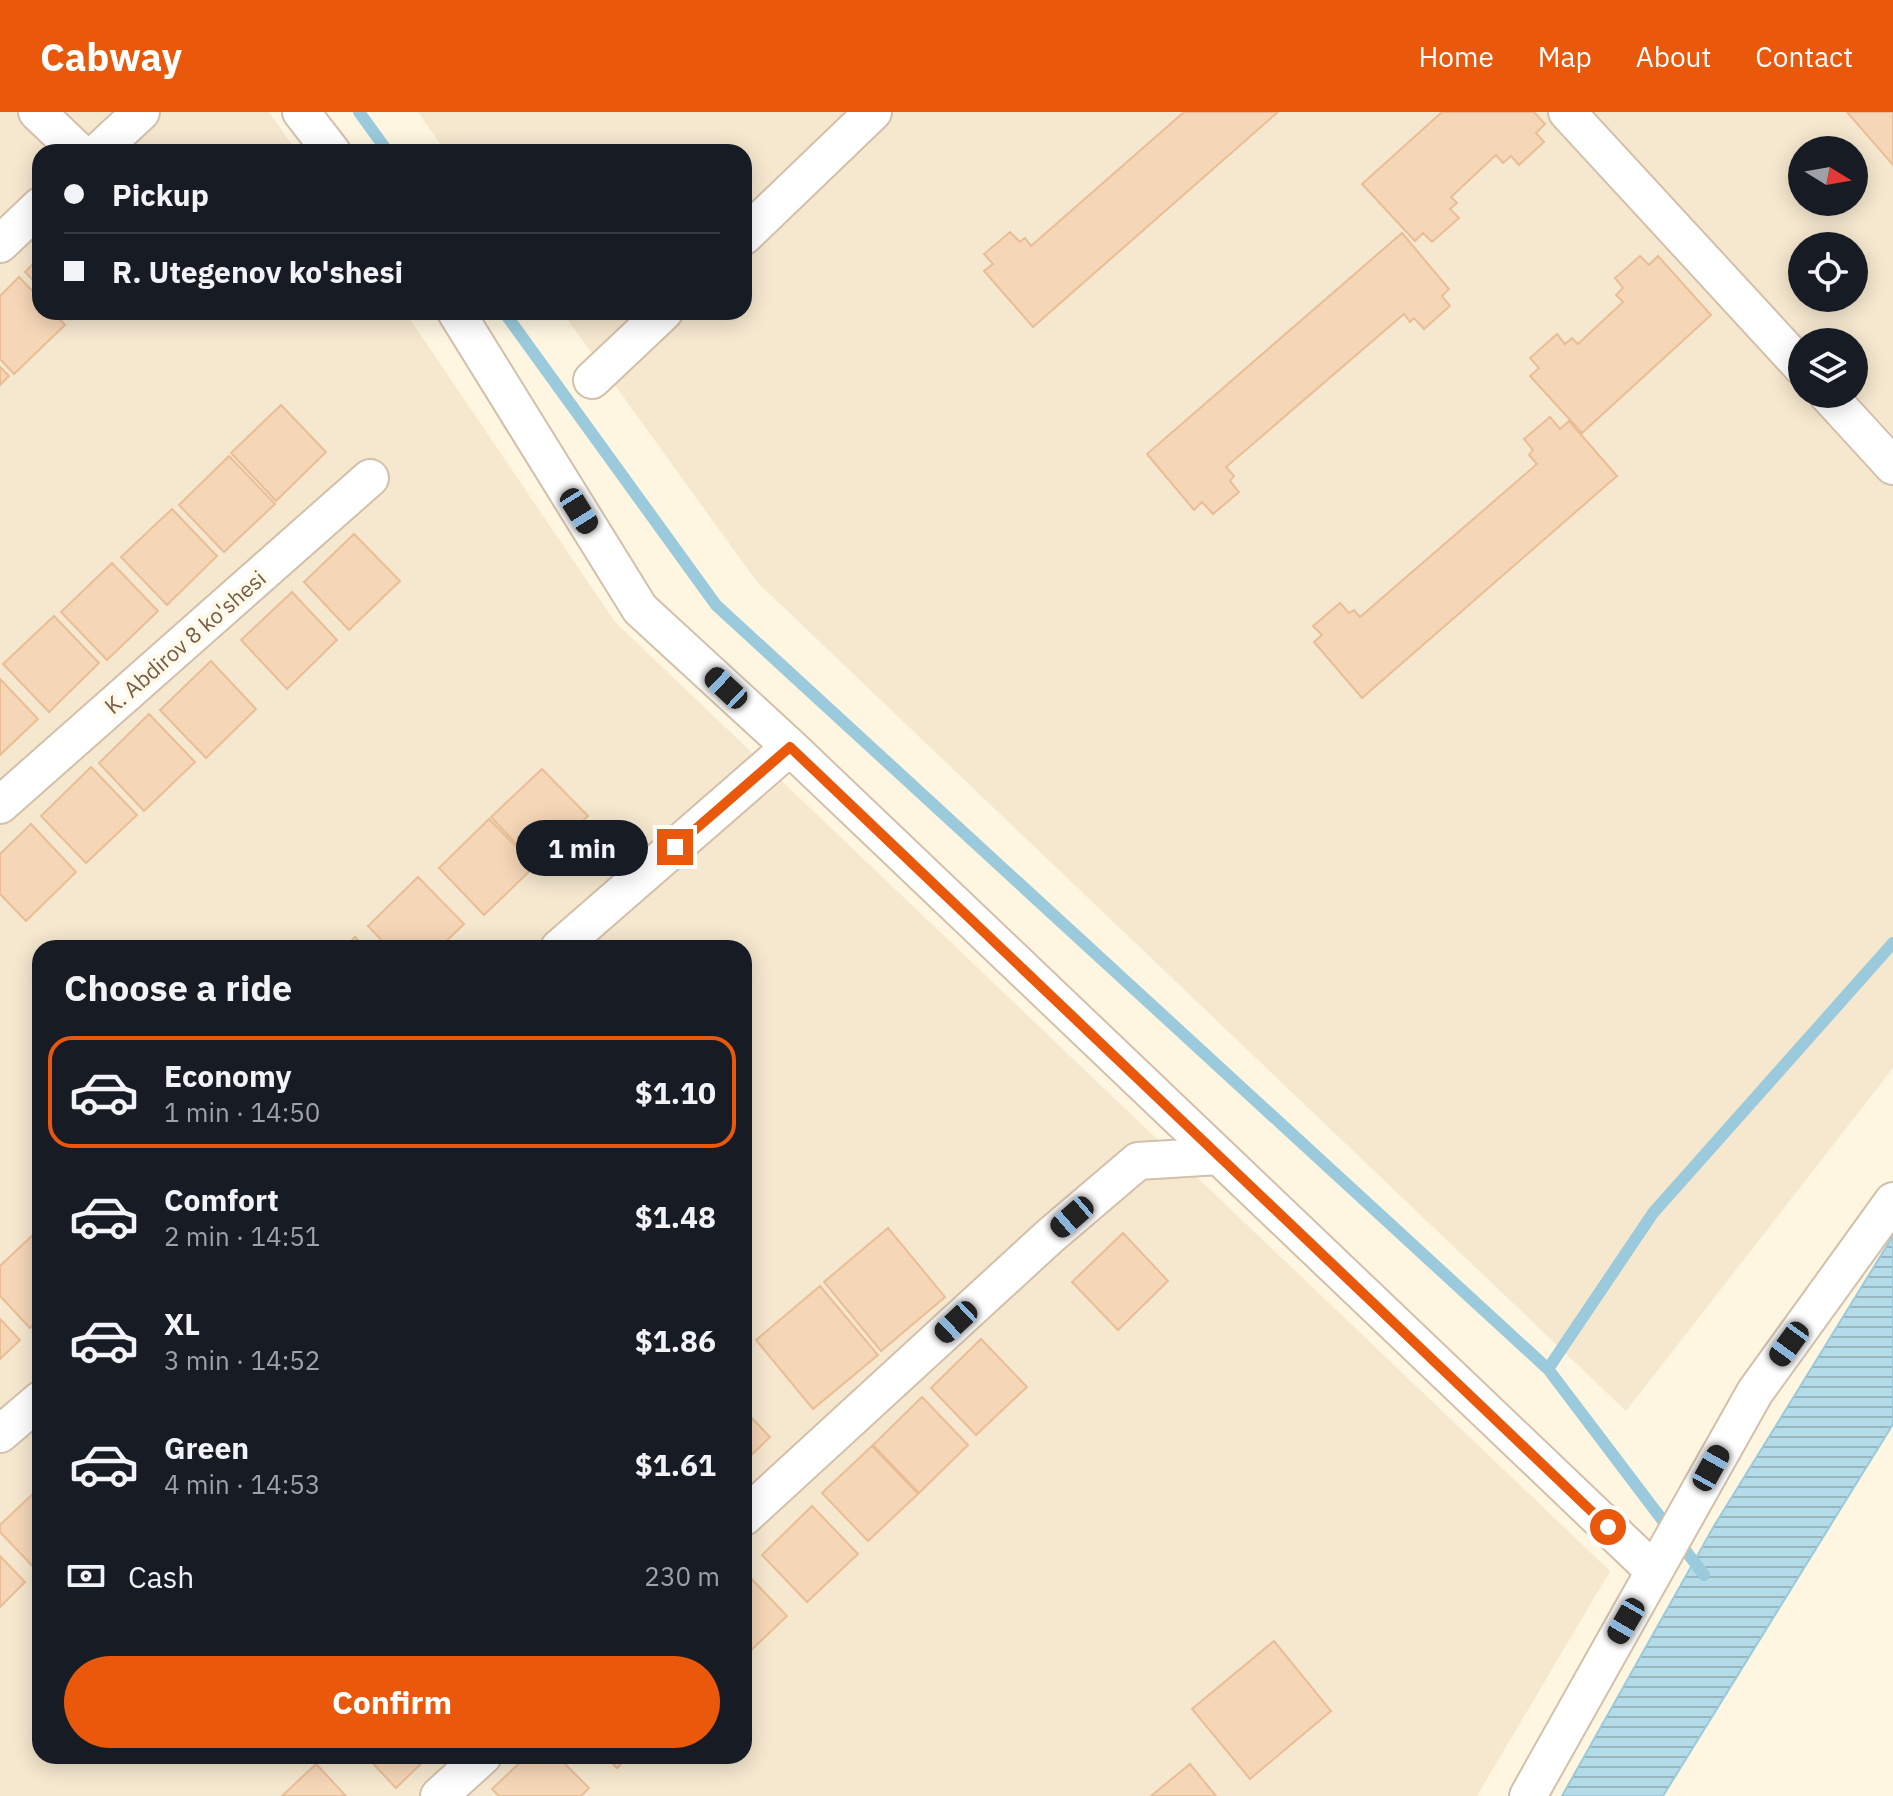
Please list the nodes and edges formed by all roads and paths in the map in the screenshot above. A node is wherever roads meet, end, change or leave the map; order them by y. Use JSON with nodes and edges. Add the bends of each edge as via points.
{"nodes":[{"id":1,"x":37,"y":112,"type":"edge"},
{"id":2,"x":141,"y":112,"type":"edge"},
{"id":3,"x":301,"y":112,"type":"edge"},
{"id":4,"x":873,"y":112,"type":"edge"},
{"id":5,"x":1567,"y":112,"type":"edge"},
{"id":6,"x":71,"y":144,"type":"edge"},
{"id":7,"x":107,"y":144,"type":"edge"},
{"id":8,"x":326,"y":144,"type":"edge"},
{"id":9,"x":32,"y":214,"type":"edge"},
{"id":10,"x":752,"y":228,"type":"edge"},
{"id":11,"x":0,"y":244,"type":"edge"},
{"id":12,"x":461,"y":320,"type":"edge"},
{"id":13,"x":656,"y":320,"type":"edge"},
{"id":14,"x":1788,"y":352,"type":"edge"},
{"id":15,"x":592,"y":380,"type":"dead end"},
{"id":16,"x":1840,"y":408,"type":"edge"},
{"id":17,"x":1893,"y":466,"type":"edge"},
{"id":18,"x":370,"y":478,"type":"dead end"},
{"id":19,"x":790,"y":747,"type":"junction"},
{"id":20,"x":0,"y":805,"type":"edge"},
{"id":21,"x":568,"y":940,"type":"edge"},
{"id":22,"x":1219,"y":1156,"type":"junction"},
{"id":23,"x":1893,"y":1201,"type":"edge"},
{"id":24,"x":32,"y":1407,"type":"edge"},
{"id":25,"x":0,"y":1434,"type":"edge"},
{"id":26,"x":752,"y":1510,"type":"edge"},
{"id":27,"x":1654,"y":1571,"type":"junction"},
{"id":28,"x":474,"y":1764,"type":"edge"},
{"id":29,"x":439,"y":1796,"type":"edge"},
{"id":30,"x":1528,"y":1796,"type":"edge"}],
"edges":[{"from":1,"to":6,"type":"street"},
{"from":2,"to":7,"type":"street"},
{"from":3,"to":8,"type":"street"},
{"from":4,"to":10,"type":"street"},
{"from":5,"to":14,"type":"street"},
{"from":9,"to":11,"type":"street"},
{"from":12,"to":19,"type":"street","via":[[640,609]]},
{"from":13,"to":15,"type":"street"},
{"from":16,"to":17,"type":"street"},
{"from":18,"to":20,"type":"street","name":"K. Abdirov 8 ko'shesi"},
{"from":19,"to":21,"type":"street"},
{"from":19,"to":22,"type":"street"},
{"from":22,"to":26,"type":"street","via":[[1138,1161]]},
{"from":22,"to":27,"type":"street"},
{"from":23,"to":27,"type":"street","via":[[1755,1392]]},
{"from":24,"to":25,"type":"street"},
{"from":27,"to":30,"type":"street"},
{"from":28,"to":29,"type":"street"}]}
